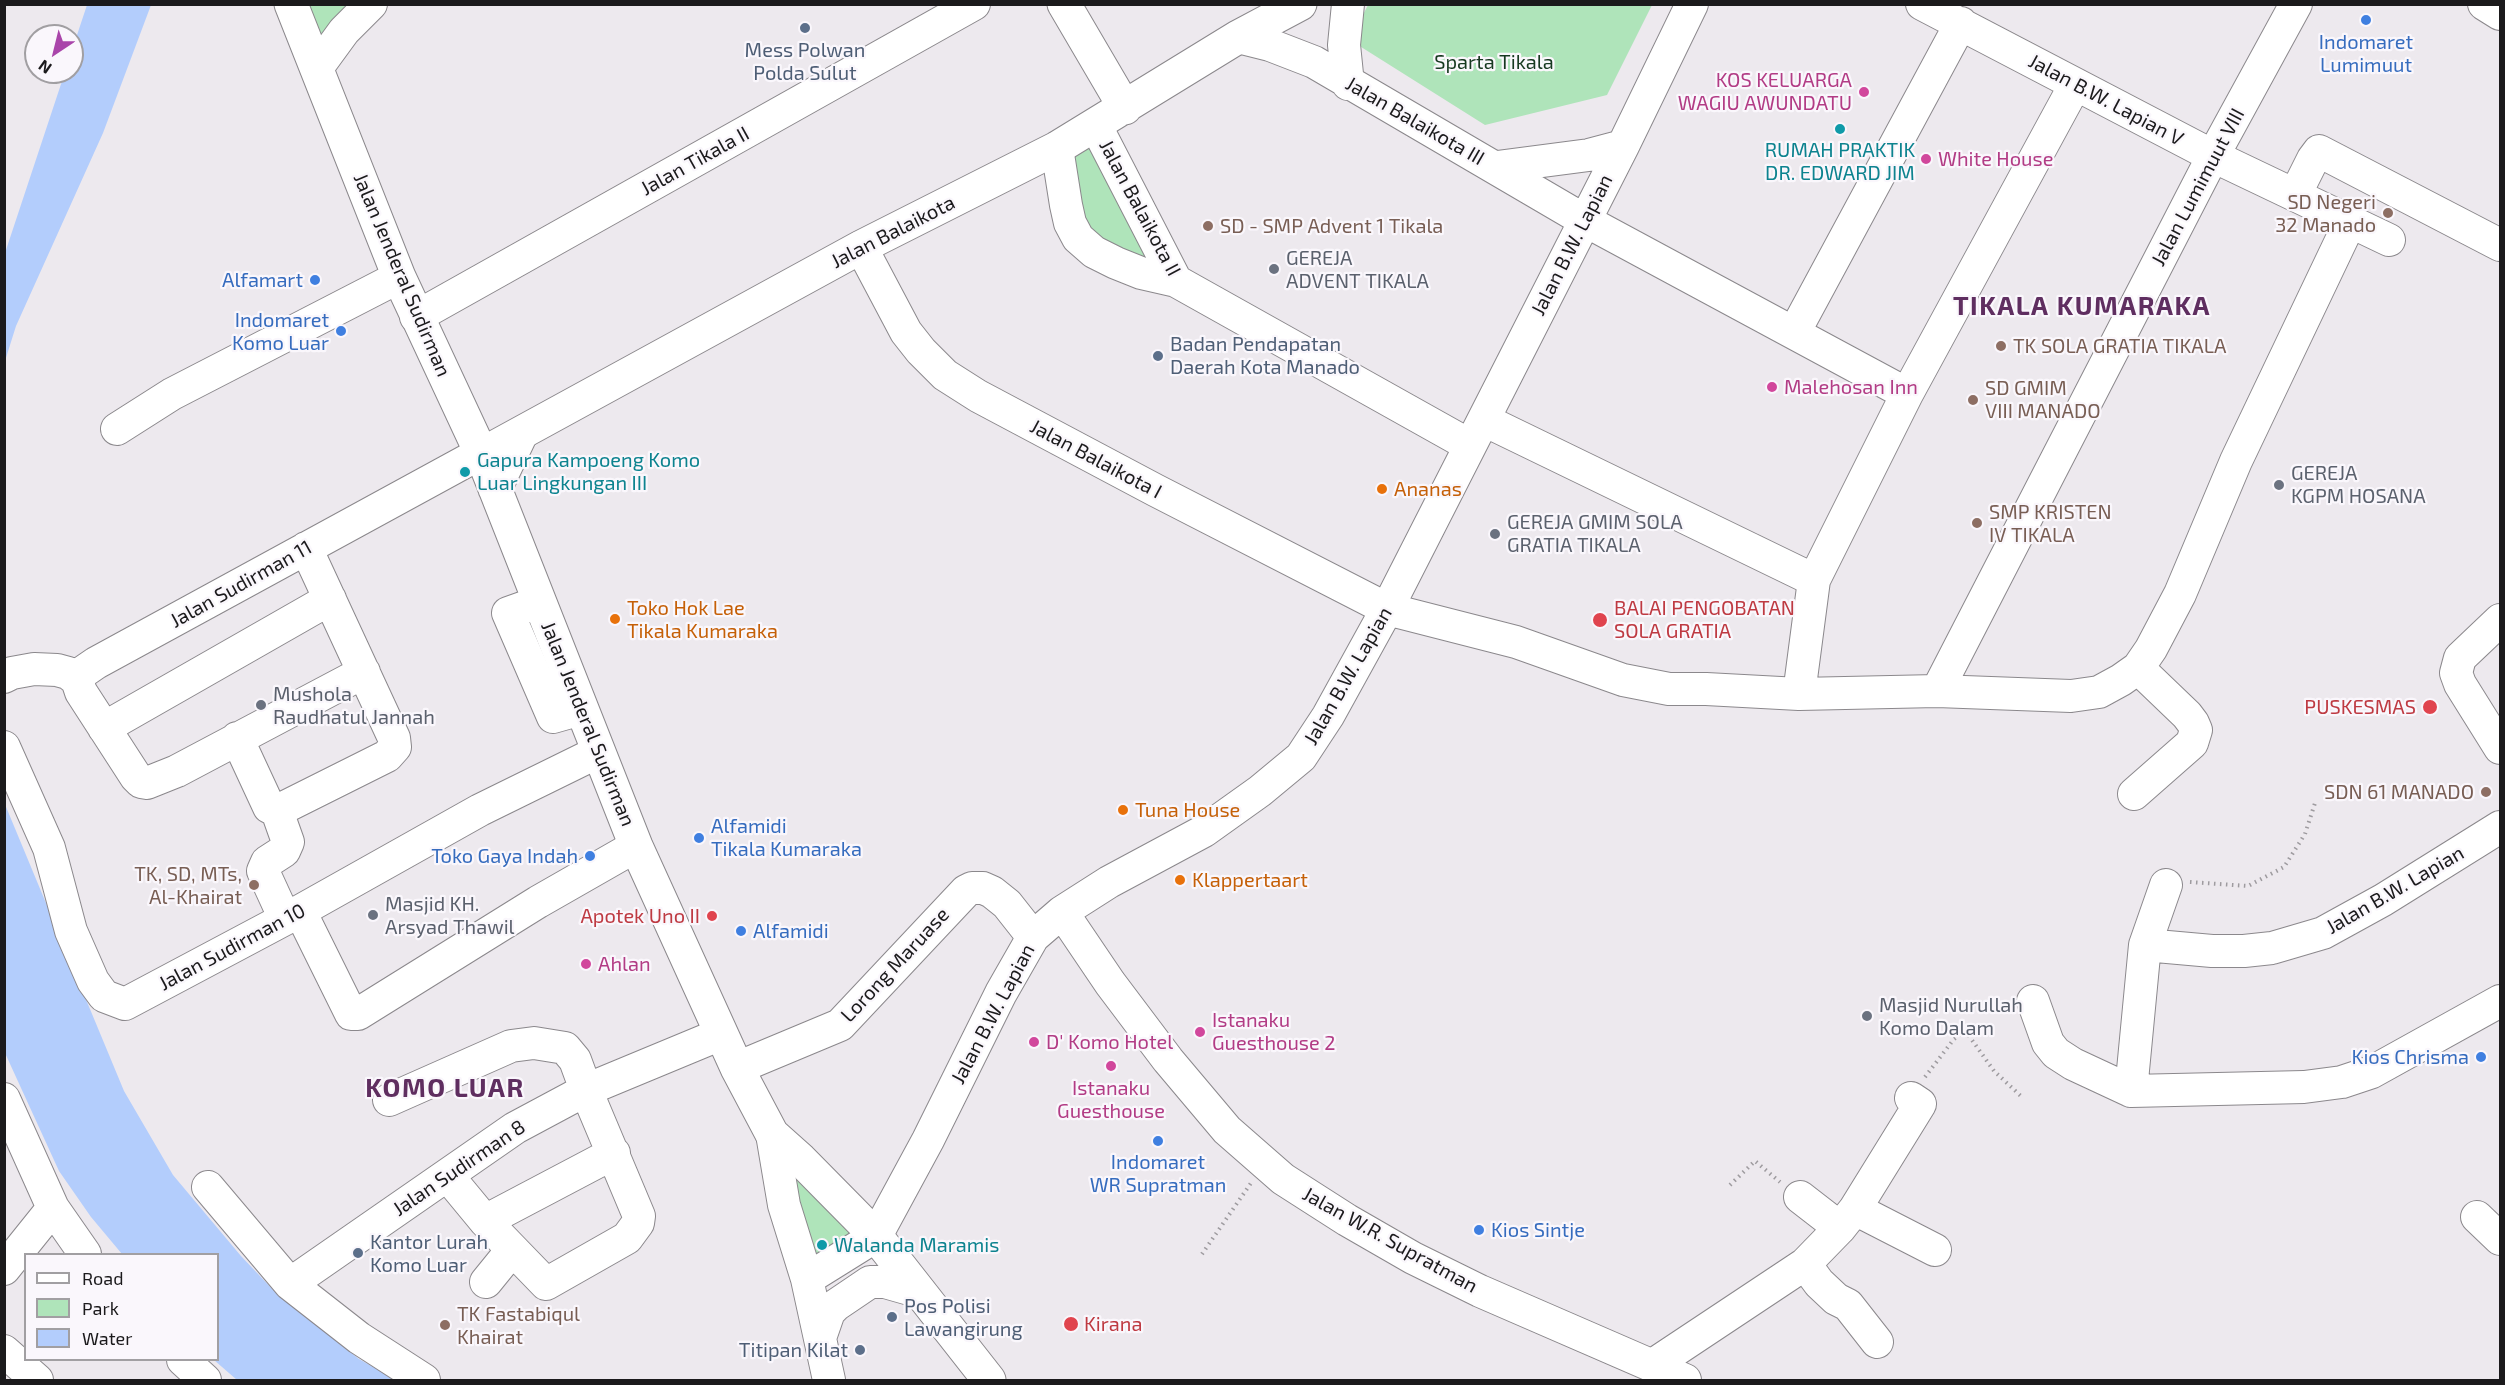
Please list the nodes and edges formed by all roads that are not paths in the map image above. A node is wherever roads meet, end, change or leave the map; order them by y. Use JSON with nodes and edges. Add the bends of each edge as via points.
{"nodes":[{"id":1,"x":291,"y":4,"type":"edge"},
{"id":2,"x":371,"y":4,"type":"edge"},
{"id":3,"x":974,"y":4,"type":"edge"},
{"id":4,"x":1064,"y":4,"type":"edge"},
{"id":5,"x":1300,"y":4,"type":"edge"},
{"id":6,"x":1348,"y":4,"type":"edge"},
{"id":7,"x":1692,"y":4,"type":"edge"},
{"id":8,"x":2296,"y":4,"type":"edge"},
{"id":9,"x":2484,"y":4,"type":"edge"},
{"id":10,"x":1944,"y":12,"type":"edge"},
{"id":11,"x":2500,"y":14,"type":"edge"},
{"id":12,"x":1238,"y":37,"type":"junction"},
{"id":13,"x":317,"y":68,"type":"junction"},
{"id":14,"x":1348,"y":84,"type":"junction"},
{"id":15,"x":2075,"y":85,"type":"junction"},
{"id":16,"x":1125,"y":108,"type":"junction"},
{"id":17,"x":1096,"y":126,"type":"junction"},
{"id":18,"x":1623,"y":146,"type":"junction"},
{"id":19,"x":1057,"y":148,"type":"junction"},
{"id":20,"x":2213,"y":156,"type":"junction"},
{"id":21,"x":1497,"y":167,"type":"junction"},
{"id":22,"x":2295,"y":195,"type":"junction"},
{"id":23,"x":1584,"y":220,"type":"junction"},
{"id":24,"x":2350,"y":222,"type":"junction"},
{"id":25,"x":2389,"y":240,"type":"dead end"},
{"id":26,"x":2500,"y":245,"type":"edge"},
{"id":27,"x":861,"y":247,"type":"junction"},
{"id":28,"x":399,"y":277,"type":"junction"},
{"id":29,"x":1176,"y":281,"type":"junction"},
{"id":30,"x":416,"y":317,"type":"junction"},
{"id":31,"x":1795,"y":331,"type":"junction"},
{"id":32,"x":1907,"y":394,"type":"junction"},
{"id":33,"x":117,"y":429,"type":"dead end"},
{"id":34,"x":1477,"y":433,"type":"junction"},
{"id":35,"x":521,"y":434,"type":"junction"},
{"id":36,"x":481,"y":453,"type":"junction"},
{"id":37,"x":495,"y":489,"type":"junction"},
{"id":38,"x":306,"y":548,"type":"junction"},
{"id":39,"x":1814,"y":580,"type":"junction"},
{"id":40,"x":330,"y":599,"type":"junction"},
{"id":41,"x":1387,"y":609,"type":"junction"},
{"id":42,"x":2500,"y":620,"type":"edge"},
{"id":43,"x":2138,"y":668,"type":"junction"},
{"id":44,"x":364,"y":672,"type":"junction"},
{"id":45,"x":4,"y":677,"type":"edge"},
{"id":46,"x":77,"y":680,"type":"junction"},
{"id":47,"x":1937,"y":692,"type":"junction"},
{"id":48,"x":1799,"y":694,"type":"junction"},
{"id":49,"x":237,"y":738,"type":"junction"},
{"id":50,"x":112,"y":739,"type":"junction"},
{"id":51,"x":4,"y":747,"type":"edge"},
{"id":52,"x":2500,"y":748,"type":"edge"},
{"id":53,"x":598,"y":752,"type":"junction"},
{"id":54,"x":2134,"y":794,"type":"dead end"},
{"id":55,"x":277,"y":811,"type":"junction"},
{"id":56,"x":2500,"y":827,"type":"edge"},
{"id":57,"x":636,"y":846,"type":"junction"},
{"id":58,"x":2166,"y":885,"type":"road end"},
{"id":59,"x":1062,"y":912,"type":"junction"},
{"id":60,"x":293,"y":915,"type":"junction"},
{"id":61,"x":1033,"y":937,"type":"junction"},
{"id":62,"x":2145,"y":945,"type":"junction"},
{"id":63,"x":2033,"y":1001,"type":"dead end"},
{"id":64,"x":2500,"y":1001,"type":"edge"},
{"id":65,"x":721,"y":1034,"type":"junction"},
{"id":66,"x":737,"y":1068,"type":"junction"},
{"id":67,"x":586,"y":1090,"type":"junction"},
{"id":68,"x":2132,"y":1091,"type":"junction"},
{"id":69,"x":1911,"y":1098,"type":"road end"},
{"id":70,"x":4,"y":1099,"type":"edge"},
{"id":71,"x":389,"y":1100,"type":"dead end"},
{"id":72,"x":772,"y":1134,"type":"junction"},
{"id":73,"x":614,"y":1153,"type":"junction"},
{"id":74,"x":447,"y":1175,"type":"junction"},
{"id":75,"x":208,"y":1187,"type":"dead end"},
{"id":76,"x":1800,"y":1197,"type":"road end"},
{"id":77,"x":53,"y":1208,"type":"junction"},
{"id":78,"x":2477,"y":1217,"type":"dead end"},
{"id":79,"x":1847,"y":1218,"type":"junction"},
{"id":80,"x":485,"y":1221,"type":"junction"},
{"id":81,"x":876,"y":1236,"type":"junction"},
{"id":82,"x":2500,"y":1239,"type":"edge"},
{"id":83,"x":512,"y":1250,"type":"junction"},
{"id":84,"x":1935,"y":1250,"type":"dead end"},
{"id":85,"x":85,"y":1253,"type":"edge"},
{"id":86,"x":1805,"y":1264,"type":"junction"},
{"id":87,"x":4,"y":1269,"type":"edge"},
{"id":88,"x":807,"y":1279,"type":"junction"},
{"id":89,"x":486,"y":1282,"type":"dead end"},
{"id":90,"x":290,"y":1284,"type":"junction"},
{"id":91,"x":920,"y":1292,"type":"junction"},
{"id":92,"x":820,"y":1338,"type":"junction"},
{"id":93,"x":1876,"y":1342,"type":"dead end"},
{"id":94,"x":4,"y":1351,"type":"edge"},
{"id":95,"x":185,"y":1361,"type":"edge"},
{"id":96,"x":1653,"y":1365,"type":"junction"},
{"id":97,"x":37,"y":1380,"type":"edge"},
{"id":98,"x":205,"y":1380,"type":"edge"},
{"id":99,"x":424,"y":1380,"type":"edge"},
{"id":100,"x":829,"y":1380,"type":"edge"},
{"id":101,"x":989,"y":1380,"type":"edge"},
{"id":102,"x":1685,"y":1380,"type":"edge"}],
"edges":[{"from":1,"to":13,"type":"main road","name":"Jalan Jenderal Sudirman"},
{"from":2,"to":13,"type":"street"},
{"from":3,"to":30,"type":"street","name":"Jalan Tikala II"},
{"from":4,"to":16,"type":"main road"},
{"from":5,"to":12,"type":"main road","name":"Jalan Balaikota"},
{"from":6,"to":14,"type":"street","via":[[1344,45]]},
{"from":7,"to":18,"type":"street","name":"Jalan B.W. Lapian"},
{"from":8,"to":20,"type":"street","name":"Jalan Lumimuut VIII"},
{"from":9,"to":11,"type":"street"},
{"from":10,"to":15,"type":"street","name":"Jalan B.W. Lapian V"},
{"from":10,"to":31,"type":"street"},
{"from":12,"to":14,"type":"street","name":"Jalan Balaikota III","via":[[1295,53]]},
{"from":12,"to":16,"type":"main road","name":"Jalan Balaikota"},
{"from":13,"to":28,"type":"main road","name":"Jalan Jenderal Sudirman"},
{"from":14,"to":21,"type":"street","name":"Jalan Balaikota III"},
{"from":15,"to":20,"type":"street","name":"Jalan B.W. Lapian V"},
{"from":15,"to":32,"type":"street"},
{"from":16,"to":17,"type":"main road","name":"Jalan Balaikota"},
{"from":17,"to":19,"type":"main road","name":"Jalan Balaikota"},
{"from":17,"to":29,"type":"street","name":"Jalan Balaikota II"},
{"from":18,"to":21,"type":"street","via":[[1589,155]]},
{"from":18,"to":23,"type":"street","name":"Jalan B.W. Lapian"},
{"from":19,"to":27,"type":"main road","name":"Jalan Balaikota"},
{"from":19,"to":29,"type":"street","via":[[1070,223],[1078,238],[1116,263]]},
{"from":20,"to":22,"type":"street","name":"Jalan B.W. Lapian V"},
{"from":20,"to":47,"type":"street","name":"Jalan Lumimuut VIII"},
{"from":21,"to":23,"type":"street","name":"Jalan Balaikota III"},
{"from":22,"to":24,"type":"street","name":"Jalan B.W. Lapian V"},
{"from":22,"to":26,"type":"street","via":[[2319,152]]},
{"from":23,"to":31,"type":"street","name":"Jalan Balaikota III"},
{"from":23,"to":34,"type":"street","name":"Jalan B.W. Lapian"},
{"from":24,"to":25,"type":"street","name":"Jalan B.W. Lapian V"},
{"from":24,"to":43,"type":"street","via":[[2236,461],[2166,624]]},
{"from":27,"to":35,"type":"main road","name":"Jalan Balaikota"},
{"from":27,"to":41,"type":"street","name":"Jalan Balaikota I","via":[[906,332],[945,375],[1124,474]]},
{"from":28,"to":30,"type":"main road","name":"Jalan Jenderal Sudirman"},
{"from":28,"to":33,"type":"street","via":[[172,394]]},
{"from":29,"to":34,"type":"street","name":"Jalan Balaikota II"},
{"from":30,"to":36,"type":"main road","name":"Jalan Jenderal Sudirman"},
{"from":31,"to":32,"type":"street","name":"Jalan Balaikota III"},
{"from":32,"to":39,"type":"street"},
{"from":34,"to":39,"type":"street","name":"Jalan Balaikota II"},
{"from":34,"to":41,"type":"street","name":"Jalan B.W. Lapian"},
{"from":35,"to":36,"type":"main road","name":"Jalan Balaikota"},
{"from":35,"to":37,"type":"main road"},
{"from":36,"to":37,"type":"main road","name":"Jalan Jenderal Sudirman"},
{"from":36,"to":38,"type":"street","name":"Jalan Sudirman 11"},
{"from":37,"to":53,"type":"main road","name":"Jalan Jenderal Sudirman"},
{"from":38,"to":40,"type":"street"},
{"from":38,"to":46,"type":"street","name":"Jalan Sudirman 11","via":[[96,663]]},
{"from":39,"to":48,"type":"street"},
{"from":40,"to":44,"type":"street"},
{"from":40,"to":50,"type":"street"},
{"from":41,"to":48,"type":"street","name":"Jalan Balaikota I","via":[[1516,642],[1623,680],[1669,689]]},
{"from":41,"to":59,"type":"street","name":"Jalan B.W. Lapian","via":[[1301,757],[1204,831]]},
{"from":42,"to":52,"type":"street","via":[[2460,658],[2456,673]]},
{"from":43,"to":47,"type":"street","name":"Jalan Balaikota I","via":[[2099,692],[2071,696]]},
{"from":43,"to":54,"type":"street","via":[[2196,730],[2192,743]]},
{"from":44,"to":49,"type":"street"},
{"from":44,"to":55,"type":"street","via":[[394,738],[393,750]]},
{"from":45,"to":46,"type":"street","via":[[34,669],[57,670]]},
{"from":46,"to":50,"type":"street"},
{"from":47,"to":48,"type":"street","name":"Jalan Balaikota I"},
{"from":49,"to":50,"type":"street","via":[[151,783],[136,777]]},
{"from":49,"to":55,"type":"street","via":[[269,807]]},
{"from":51,"to":60,"type":"street","name":"Jalan Sudirman 10","via":[[49,848],[74,938],[104,996],[125,1004]]},
{"from":53,"to":57,"type":"main road","name":"Jalan Jenderal Sudirman"},
{"from":53,"to":60,"type":"street","name":"Jalan Sudirman 10","via":[[480,810]]},
{"from":55,"to":60,"type":"street","via":[[288,842],[263,871]]},
{"from":56,"to":62,"type":"street","name":"Jalan B.W. Lapian","via":[[2322,933],[2272,948],[2244,951]]},
{"from":57,"to":60,"type":"street","via":[[358,1014],[351,1014]]},
{"from":57,"to":65,"type":"main road","name":"Jalan Jenderal Sudirman"},
{"from":58,"to":62,"type":"street"},
{"from":59,"to":61,"type":"street","name":"Jalan B.W. Lapian"},
{"from":59,"to":96,"type":"street","name":"Jalan W.R. Supratman","via":[[1168,1060],[1227,1130],[1283,1179],[1413,1258]]},
{"from":61,"to":66,"type":"street","name":"Lorong Maruase","via":[[1007,904],[992,892],[972,888],[840,1025]]},
{"from":61,"to":81,"type":"street","name":"Jalan B.W. Lapian","via":[[1000,993]]},
{"from":62,"to":68,"type":"street"},
{"from":63,"to":68,"type":"street","via":[[2048,1043],[2056,1053]]},
{"from":64,"to":68,"type":"street","via":[[2372,1072],[2342,1082],[2304,1087]]},
{"from":65,"to":66,"type":"main road","name":"Jalan Jenderal Sudirman"},
{"from":65,"to":67,"type":"street","name":"Jalan Sudirman 8"},
{"from":66,"to":72,"type":"main road","name":"Jalan Jenderal Sudirman"},
{"from":67,"to":71,"type":"street","via":[[575,1060],[565,1048],[534,1043],[488,1054]]},
{"from":67,"to":73,"type":"street"},
{"from":67,"to":74,"type":"street","name":"Jalan Sudirman 8","via":[[515,1128]]},
{"from":69,"to":79,"type":"street","via":[[1920,1104]]},
{"from":70,"to":77,"type":"street"},
{"from":72,"to":81,"type":"main road","name":"Jalan Jenderal Sudirman"},
{"from":72,"to":88,"type":"street","via":[[784,1205]]},
{"from":73,"to":80,"type":"street"},
{"from":73,"to":83,"type":"street","via":[[639,1216],[631,1234],[550,1284],[542,1282]]},
{"from":74,"to":80,"type":"street"},
{"from":74,"to":90,"type":"street","name":"Jalan Sudirman 8"},
{"from":75,"to":90,"type":"street"},
{"from":76,"to":79,"type":"street"},
{"from":77,"to":85,"type":"street"},
{"from":77,"to":87,"type":"street"},
{"from":78,"to":82,"type":"street"},
{"from":79,"to":84,"type":"street"},
{"from":79,"to":86,"type":"street"},
{"from":80,"to":83,"type":"street"},
{"from":81,"to":88,"type":"street"},
{"from":81,"to":91,"type":"main road","name":"Jalan Jenderal Sudirman"},
{"from":83,"to":89,"type":"street"},
{"from":86,"to":93,"type":"street","via":[[1818,1283],[1848,1305]]},
{"from":86,"to":96,"type":"street"},
{"from":88,"to":92,"type":"street"},
{"from":90,"to":99,"type":"street","via":[[359,1338]]},
{"from":91,"to":92,"type":"street","via":[[870,1282],[829,1312]]},
{"from":91,"to":101,"type":"main road","name":"Jalan Jenderal Sudirman"},
{"from":92,"to":100,"type":"street"},
{"from":94,"to":97,"type":"street"},
{"from":95,"to":98,"type":"street"},
{"from":96,"to":102,"type":"street","name":"Jalan W.R. Supratman"}]}
